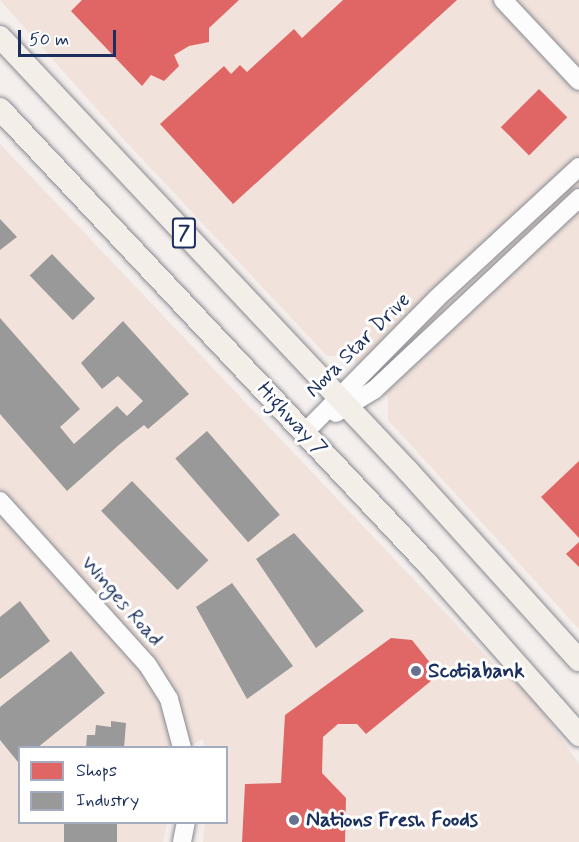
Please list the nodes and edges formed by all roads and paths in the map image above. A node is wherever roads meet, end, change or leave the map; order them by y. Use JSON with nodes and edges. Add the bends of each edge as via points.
{"nodes":[{"id":1,"x":503,"y":0,"type":"edge"},
{"id":2,"x":0,"y":37,"type":"edge"},
{"id":3,"x":579,"y":81,"type":"edge"},
{"id":4,"x":0,"y":109,"type":"edge"},
{"id":5,"x":579,"y":167,"type":"edge"},
{"id":6,"x":579,"y":198,"type":"edge"},
{"id":7,"x":343,"y":401,"type":"junction"},
{"id":8,"x":304,"y":432,"type":"junction"},
{"id":9,"x":0,"y":501,"type":"edge"},
{"id":10,"x":579,"y":660,"type":"edge"},
{"id":11,"x":579,"y":735,"type":"edge"},
{"id":12,"x":182,"y":746,"type":"edge"},
{"id":13,"x":186,"y":824,"type":"edge"},
{"id":14,"x":182,"y":842,"type":"edge"}],
"edges":[{"from":1,"to":3,"type":"street"},
{"from":2,"to":7,"type":"main road","number":"7"},
{"from":4,"to":8,"type":"main road","name":"Highway 7","number":"7"},
{"from":5,"to":7,"type":"street","name":"Nova Star Drive","via":[[436,298]]},
{"from":6,"to":7,"type":"street","name":"Nova Star Drive","via":[[374,390]]},
{"from":7,"to":8,"type":"street","name":"Nova Star Drive"},
{"from":7,"to":10,"type":"main road","number":"7"},
{"from":8,"to":11,"type":"main road","name":"Highway 7","number":"7"},
{"from":9,"to":12,"type":"street","name":"Winges Road","via":[[147,664],[169,699]]},
{"from":13,"to":14,"type":"street"}]}
